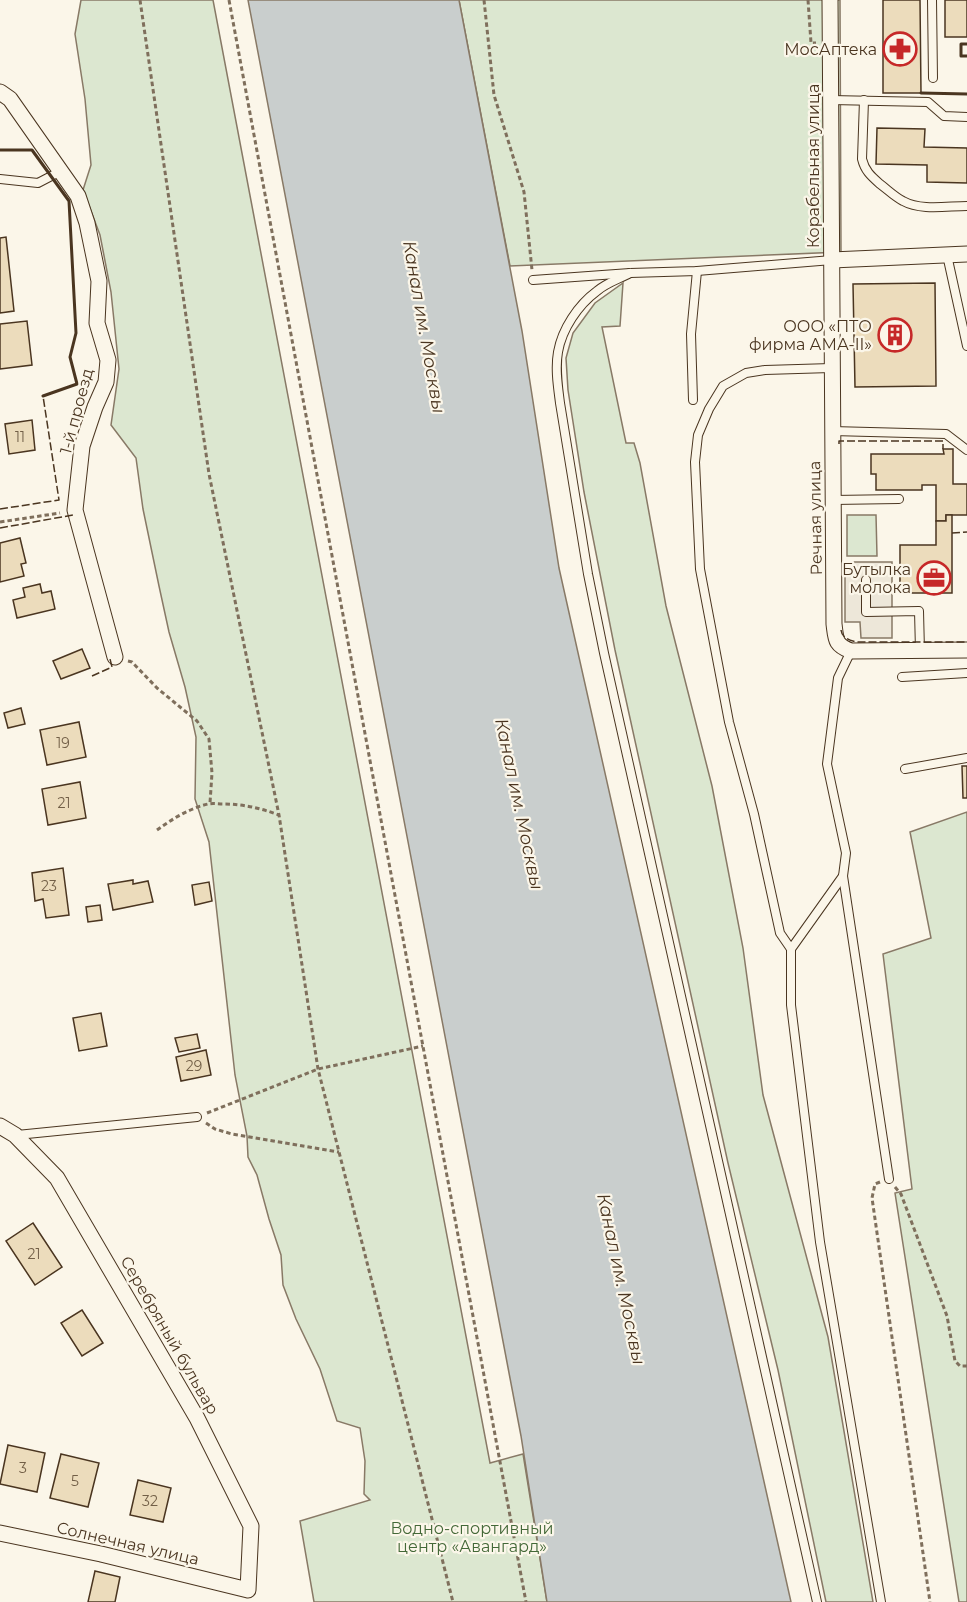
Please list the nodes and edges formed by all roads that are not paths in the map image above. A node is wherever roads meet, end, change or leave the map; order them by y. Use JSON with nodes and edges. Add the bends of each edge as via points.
{"nodes":[{"id":1,"x":830,"y":0,"type":"edge"},
{"id":2,"x":932,"y":0,"type":"edge"},
{"id":3,"x":933,"y":78,"type":"dead end"},
{"id":4,"x":0,"y":92,"type":"edge"},
{"id":5,"x":831,"y":100,"type":"junction"},
{"id":6,"x":864,"y":100,"type":"junction"},
{"id":7,"x":967,"y":117,"type":"edge"},
{"id":8,"x":61,"y":171,"type":"junction"},
{"id":9,"x":0,"y":179,"type":"edge"},
{"id":10,"x":967,"y":206,"type":"edge"},
{"id":11,"x":967,"y":254,"type":"edge"},
{"id":12,"x":947,"y":255,"type":"junction"},
{"id":13,"x":832,"y":260,"type":"junction"},
{"id":14,"x":697,"y":271,"type":"junction"},
{"id":15,"x":630,"y":273,"type":"junction"},
{"id":16,"x":533,"y":280,"type":"road end"},
{"id":17,"x":965,"y":327,"type":"edge"},
{"id":18,"x":967,"y":346,"type":"edge"},
{"id":19,"x":831,"y":368,"type":"junction"},
{"id":20,"x":693,"y":400,"type":"dead end"},
{"id":21,"x":832,"y":431,"type":"junction"},
{"id":22,"x":967,"y":450,"type":"edge"},
{"id":23,"x":899,"y":499,"type":"dead end"},
{"id":24,"x":832,"y":500,"type":"junction"},
{"id":25,"x":866,"y":580,"type":"dead end"},
{"id":26,"x":967,"y":650,"type":"edge"},
{"id":27,"x":851,"y":651,"type":"junction"},
{"id":28,"x":920,"y":651,"type":"junction"},
{"id":29,"x":115,"y":657,"type":"road end"},
{"id":30,"x":967,"y":673,"type":"edge"},
{"id":31,"x":902,"y":677,"type":"dead end"},
{"id":32,"x":967,"y":758,"type":"edge"},
{"id":33,"x":905,"y":768,"type":"dead end"},
{"id":34,"x":843,"y":876,"type":"junction"},
{"id":35,"x":791,"y":949,"type":"junction"},
{"id":36,"x":197,"y":1117,"type":"road end"},
{"id":37,"x":0,"y":1126,"type":"edge"},
{"id":38,"x":15,"y":1135,"type":"junction"},
{"id":39,"x":889,"y":1179,"type":"road end"},
{"id":40,"x":0,"y":1533,"type":"edge"},
{"id":41,"x":248,"y":1590,"type":"joint"},
{"id":42,"x":817,"y":1602,"type":"edge"},
{"id":43,"x":881,"y":1602,"type":"edge"}],
"edges":[{"from":1,"to":5,"type":"street","name":"Корабельная улица"},
{"from":2,"to":3,"type":"lane"},
{"from":4,"to":8,"type":"street","name":"1-й проезд","via":[[10,99]]},
{"from":5,"to":6,"type":"lane"},
{"from":5,"to":13,"type":"street","name":"Корабельная улица"},
{"from":6,"to":7,"type":"lane","via":[[928,102],[944,116]]},
{"from":6,"to":10,"type":"lane","via":[[862,159],[870,175],[909,204]]},
{"from":8,"to":9,"type":"lane","via":[[38,183]]},
{"from":8,"to":29,"type":"street","name":"1-й проезд","via":[[78,195],[87,224],[99,281],[97,323],[108,360],[106,382],[82,446],[75,510]]},
{"from":11,"to":12,"type":"street"},
{"from":12,"to":13,"type":"street"},
{"from":12,"to":17,"type":"lane"},
{"from":13,"to":14,"type":"lane"},
{"from":13,"to":19,"type":"street","name":"Речная улица"},
{"from":14,"to":15,"type":"lane"},
{"from":14,"to":20,"type":"lane","via":[[691,334]]},
{"from":15,"to":16,"type":"lane"},
{"from":15,"to":42,"type":"lane","via":[[597,290],[565,329],[558,352],[560,403],[604,653]]},
{"from":17,"to":18,"type":"lane"},
{"from":19,"to":21,"type":"street","name":"Речная улица"},
{"from":19,"to":35,"type":"lane","via":[[746,373],[723,386],[698,435],[696,462],[700,569],[729,722],[780,933]]},
{"from":21,"to":22,"type":"lane","via":[[946,434]]},
{"from":21,"to":24,"type":"street","name":"Речная улица"},
{"from":23,"to":24,"type":"lane"},
{"from":24,"to":27,"type":"street","name":"Речная улица","via":[[834,624],[841,647]]},
{"from":25,"to":28,"type":"lane","via":[[866,612],[919,611]]},
{"from":26,"to":28,"type":"street"},
{"from":27,"to":28,"type":"street"},
{"from":27,"to":34,"type":"lane","via":[[838,678],[827,764],[846,853]]},
{"from":30,"to":31,"type":"lane"},
{"from":32,"to":33,"type":"lane"},
{"from":34,"to":35,"type":"lane"},
{"from":34,"to":39,"type":"lane"},
{"from":35,"to":43,"type":"lane","via":[[791,1005],[820,1242]]},
{"from":36,"to":38,"type":"lane"},
{"from":37,"to":38,"type":"street","name":"Серебряный бульвар"},
{"from":38,"to":41,"type":"street","name":"Серебряный бульвар","via":[[57,1178],[197,1418],[251,1526]]},
{"from":40,"to":41,"type":"street","name":"Солнечная улица"}]}
